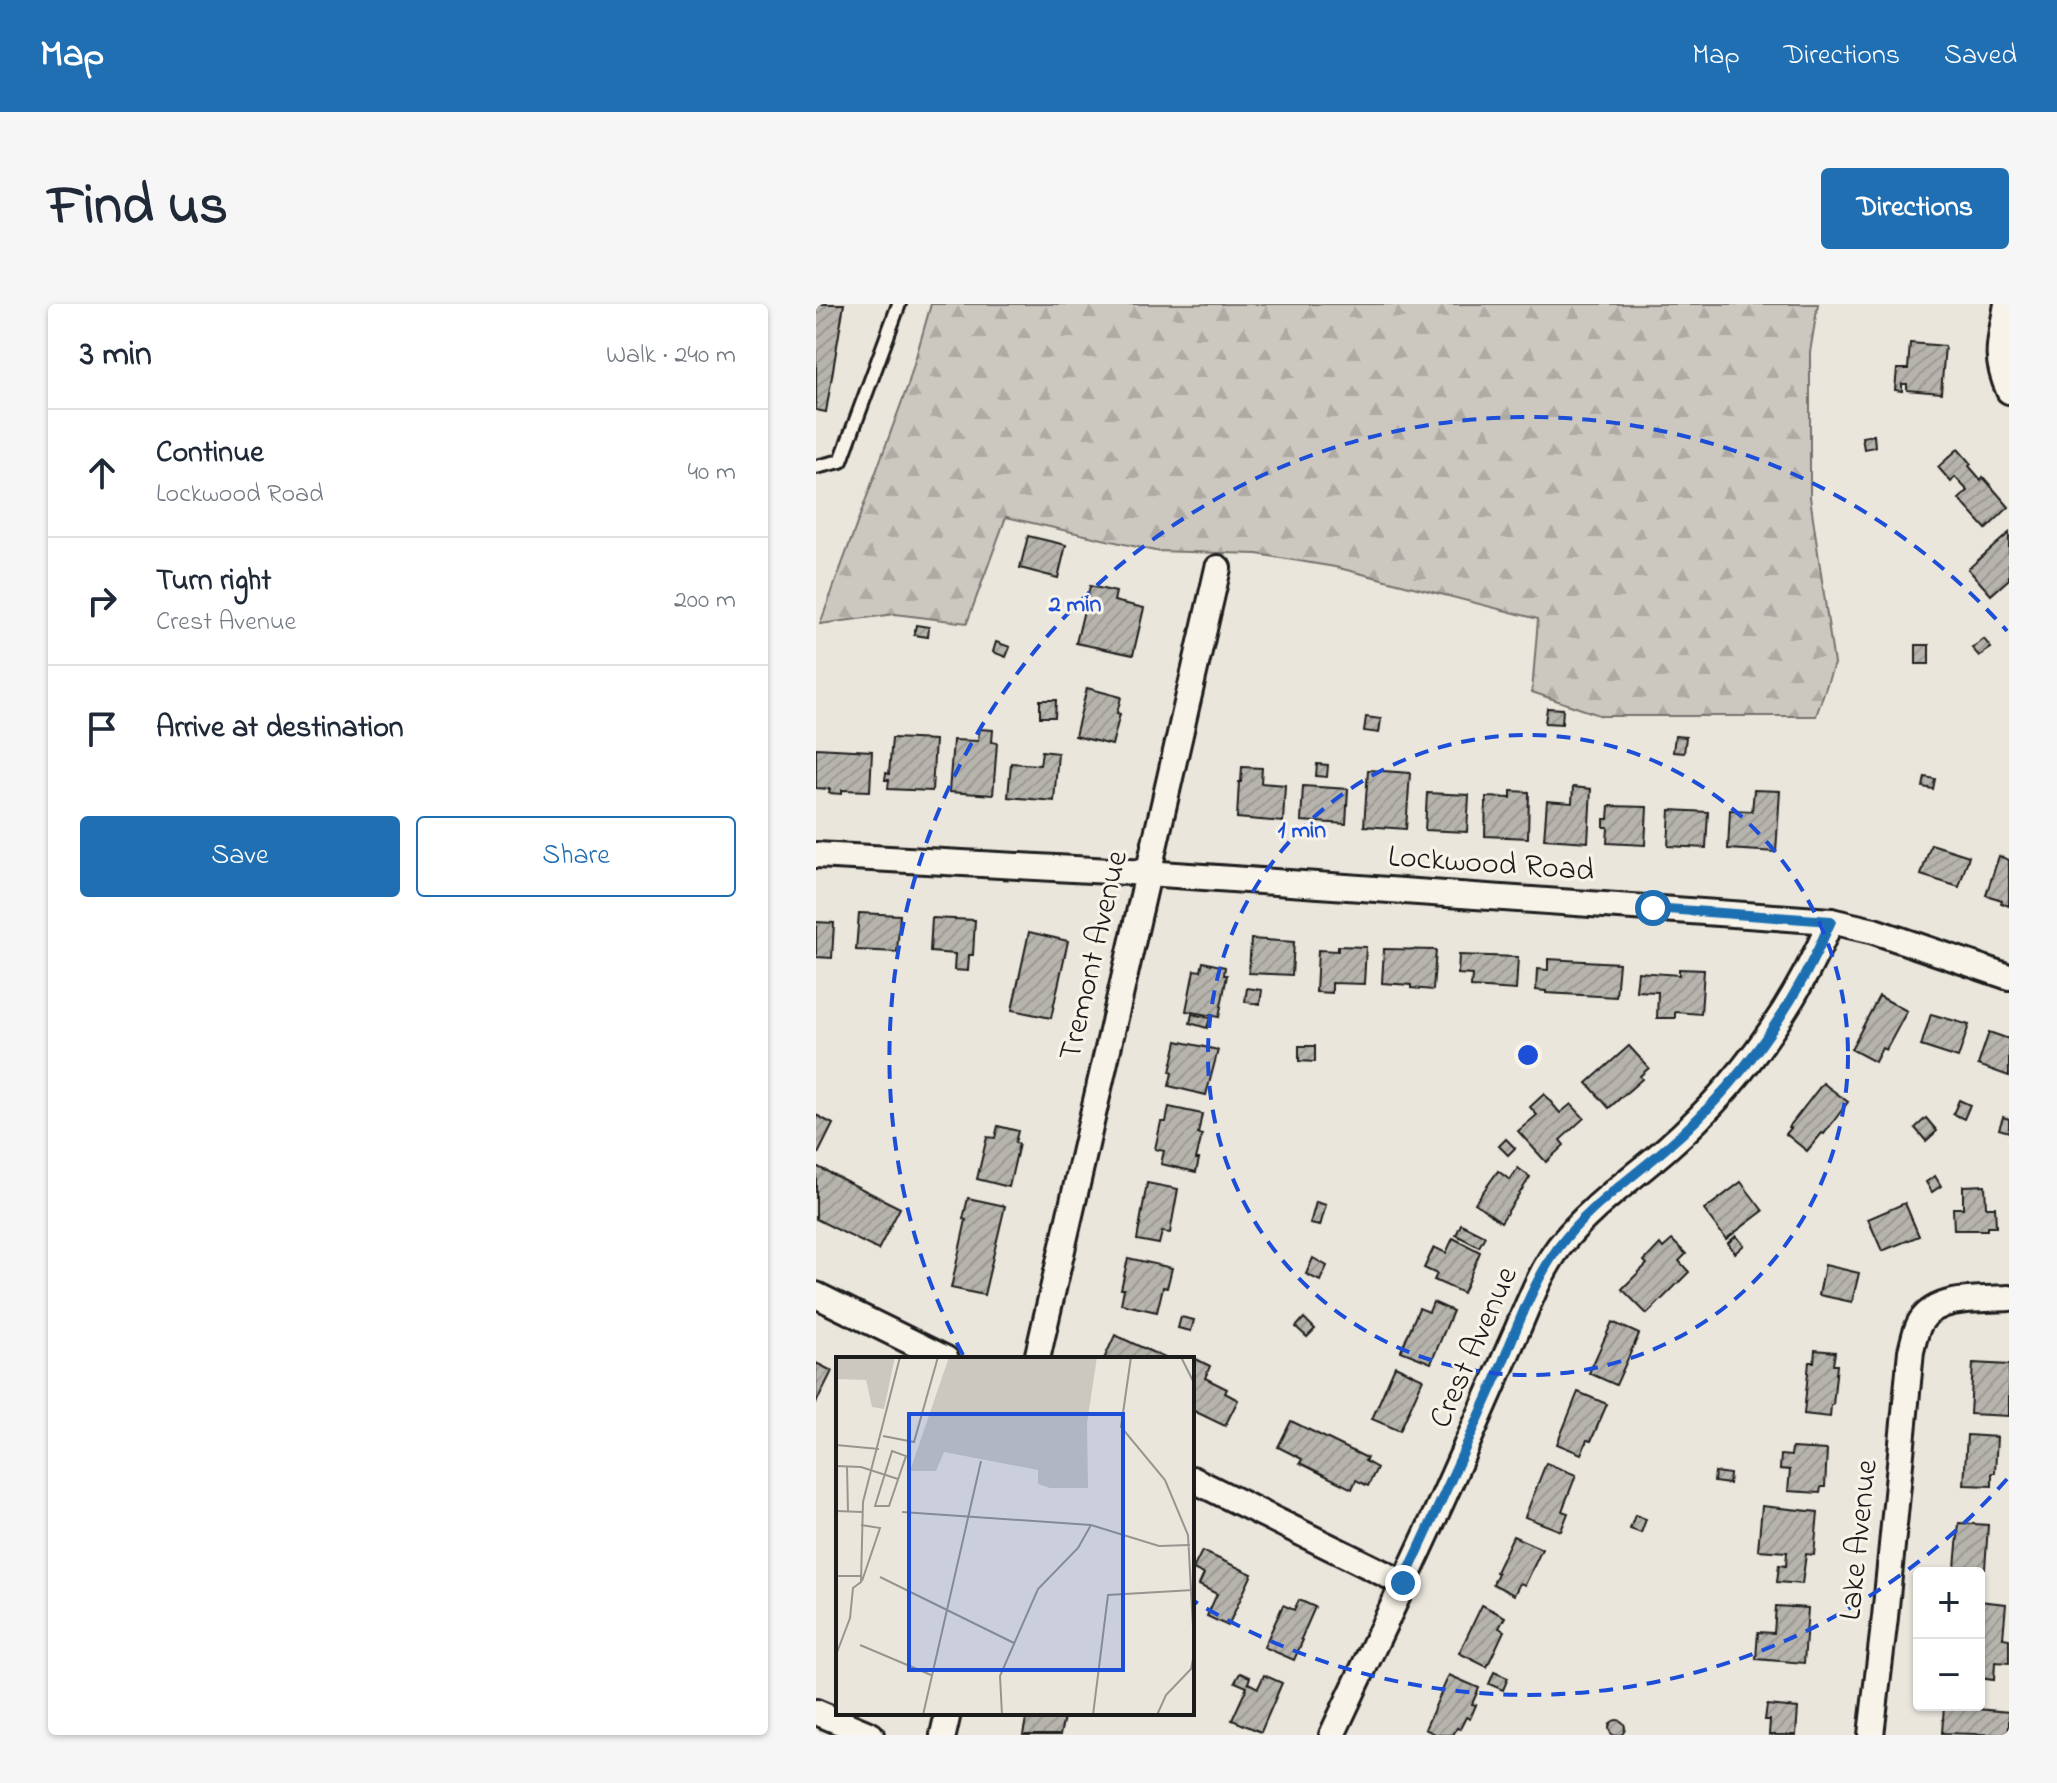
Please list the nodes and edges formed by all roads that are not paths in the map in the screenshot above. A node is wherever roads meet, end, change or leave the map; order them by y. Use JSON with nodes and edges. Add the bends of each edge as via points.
{"nodes":[{"id":1,"x":899,"y":304,"type":"edge"},
{"id":2,"x":2007,"y":304,"type":"edge"},
{"id":3,"x":2009,"y":391,"type":"edge"},
{"id":4,"x":816,"y":467,"type":"edge"},
{"id":5,"x":1218,"y":568,"type":"dead end"},
{"id":6,"x":816,"y":855,"type":"edge"},
{"id":7,"x":1147,"y":873,"type":"junction"},
{"id":8,"x":1831,"y":921,"type":"junction"},
{"id":9,"x":2009,"y":977,"type":"edge"},
{"id":10,"x":816,"y":1295,"type":"edge"},
{"id":11,"x":2009,"y":1298,"type":"edge"},
{"id":12,"x":942,"y":1357,"type":"edge"},
{"id":13,"x":1037,"y":1357,"type":"edge"},
{"id":14,"x":1194,"y":1480,"type":"edge"},
{"id":15,"x":1403,"y":1583,"type":"junction"},
{"id":16,"x":816,"y":1712,"type":"edge"},
{"id":17,"x":948,"y":1715,"type":"edge"},
{"id":18,"x":871,"y":1735,"type":"edge"},
{"id":19,"x":943,"y":1735,"type":"edge"},
{"id":20,"x":1332,"y":1735,"type":"edge"},
{"id":21,"x":1871,"y":1735,"type":"edge"}],
"edges":[{"from":1,"to":4,"type":"lane","via":[[841,461]]},
{"from":2,"to":3,"type":"street","via":[[1998,353]]},
{"from":5,"to":7,"type":"street","name":"Tremont Avenue"},
{"from":6,"to":7,"type":"street","name":"Lockwood Road"},
{"from":7,"to":8,"type":"street","name":"Lockwood Road"},
{"from":7,"to":13,"type":"street","name":"Tremont Avenue"},
{"from":8,"to":9,"type":"street","name":"Lockwood Road"},
{"from":8,"to":15,"type":"street","name":"Crest Avenue","via":[[1813,962],[1758,1051],[1687,1128],[1582,1219],[1557,1249]]},
{"from":10,"to":12,"type":"street"},
{"from":11,"to":21,"type":"street","name":"Lake Avenue","via":[[1944,1304],[1918,1325]]},
{"from":14,"to":15,"type":"street"},
{"from":15,"to":20,"type":"street","name":"Crest Avenue"},
{"from":16,"to":18,"type":"street"},
{"from":17,"to":19,"type":"street"}]}
